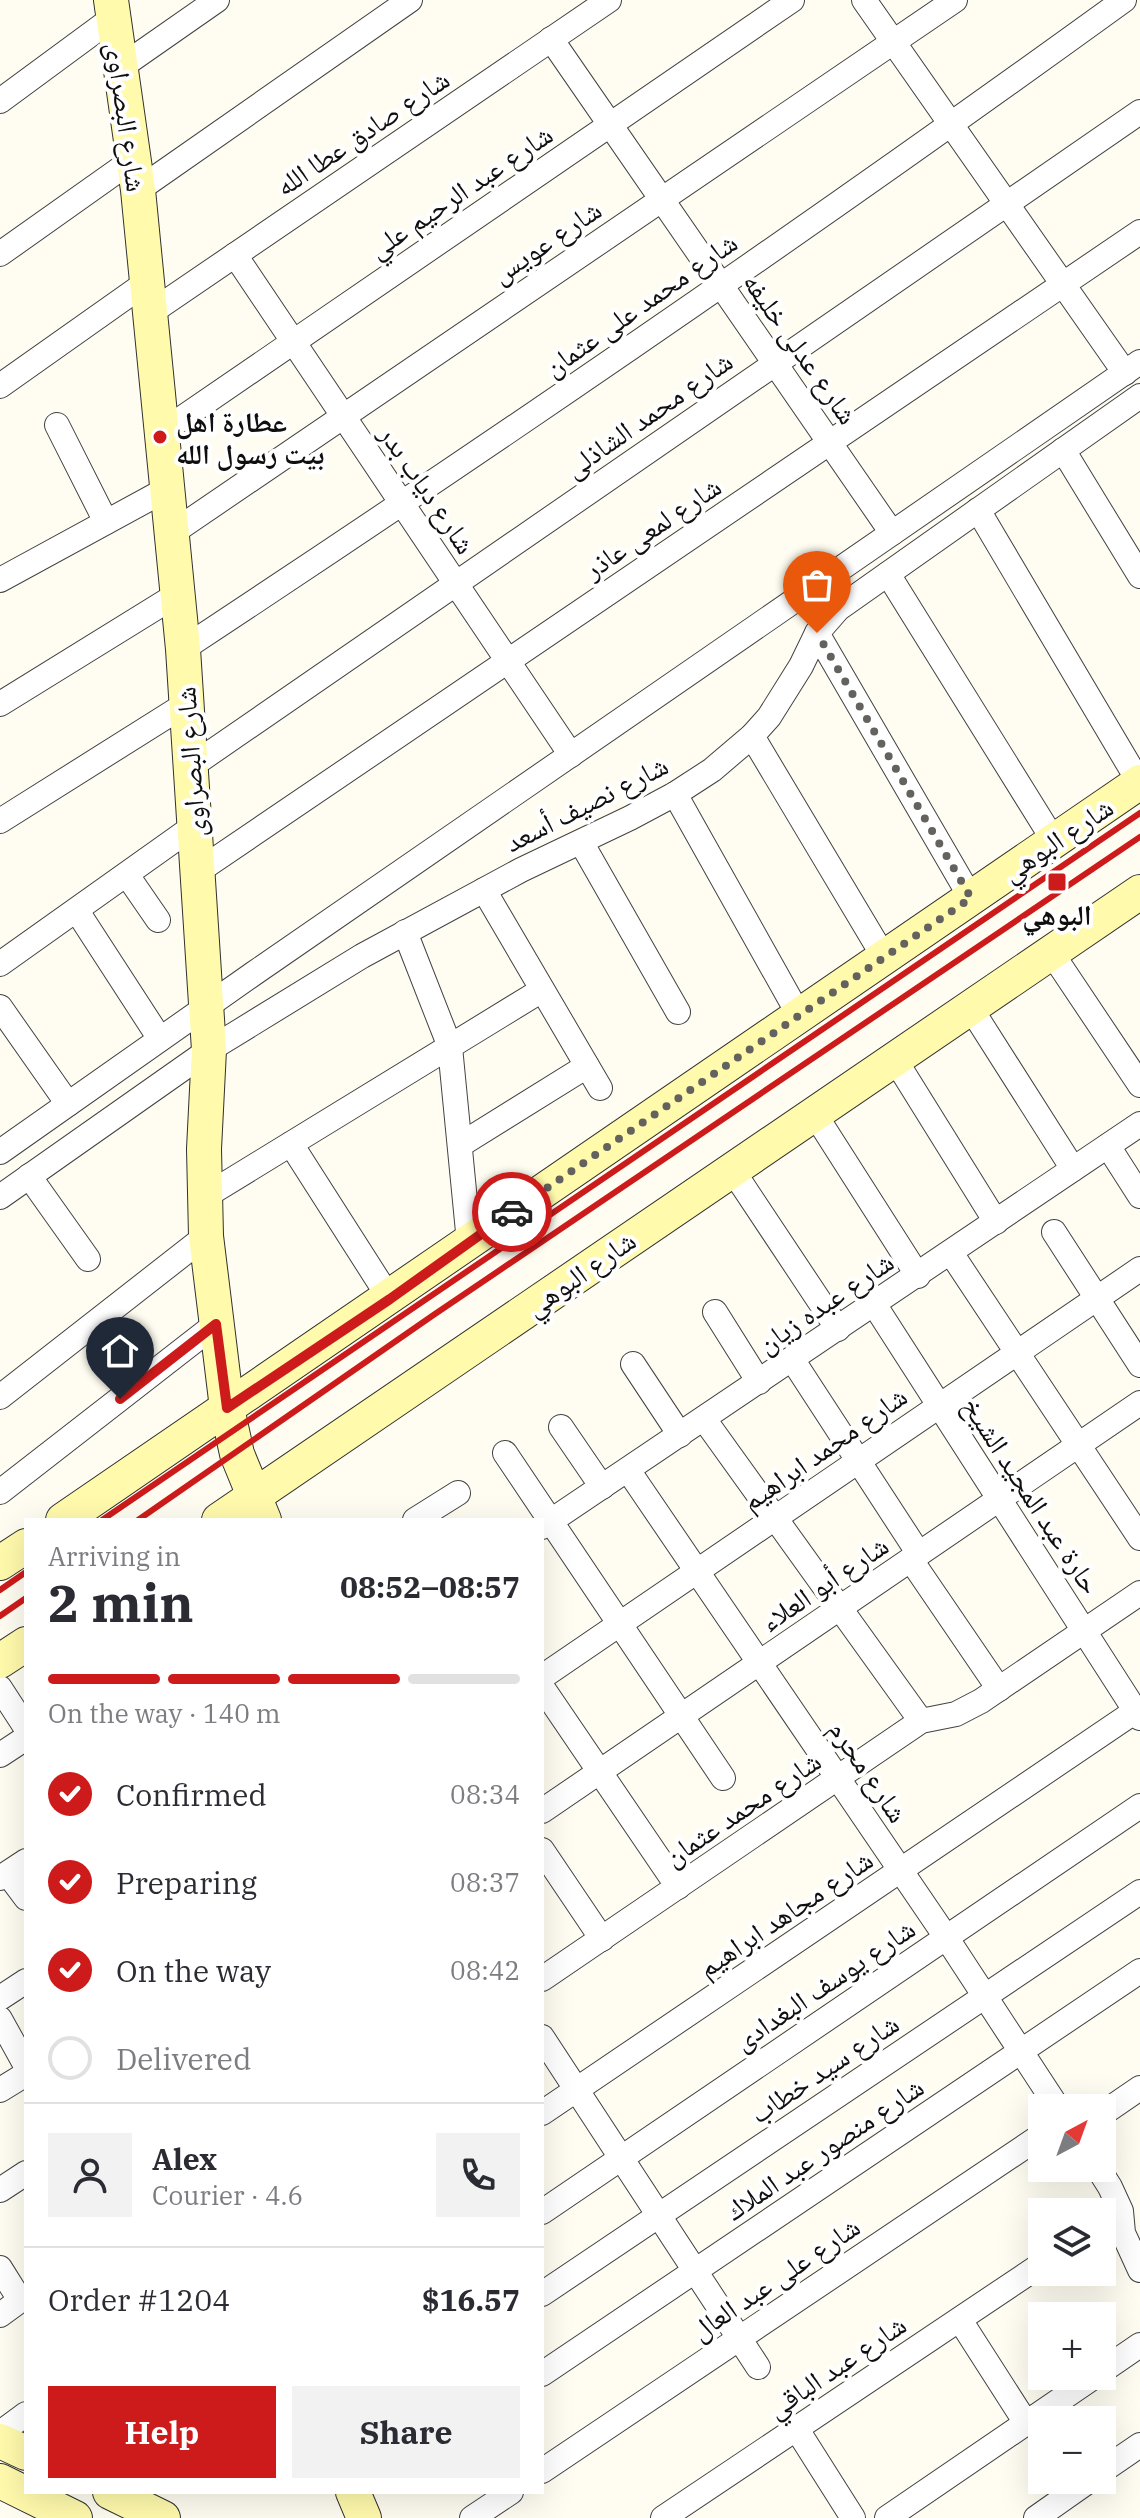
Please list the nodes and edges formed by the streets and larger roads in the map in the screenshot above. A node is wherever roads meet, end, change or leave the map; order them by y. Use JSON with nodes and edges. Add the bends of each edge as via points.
{"nodes":[{"id":1,"x":217,"y":0,"type":"edge"},
{"id":2,"x":410,"y":0,"type":"edge"},
{"id":3,"x":609,"y":0,"type":"edge"},
{"id":4,"x":792,"y":0,"type":"edge"},
{"id":5,"x":864,"y":0,"type":"edge"},
{"id":6,"x":955,"y":0,"type":"edge"},
{"id":7,"x":1124,"y":0,"type":"edge"},
{"id":8,"x":112,"y":8,"type":"edge"},
{"id":9,"x":551,"y":39,"type":"junction"},
{"id":10,"x":893,"y":42,"type":"junction"},
{"id":11,"x":121,"y":67,"type":"junction"},
{"id":12,"x":0,"y":101,"type":"edge"},
{"id":13,"x":1140,"y":112,"type":"edge"},
{"id":14,"x":610,"y":125,"type":"junction"},
{"id":15,"x":951,"y":125,"type":"junction"},
{"id":16,"x":136,"y":174,"type":"junction"},
{"id":17,"x":662,"y":199,"type":"junction"},
{"id":18,"x":1006,"y":204,"type":"junction"},
{"id":19,"x":1140,"y":232,"type":"edge"},
{"id":20,"x":2,"y":247,"type":"edge"},
{"id":21,"x":235,"y":255,"type":"junction"},
{"id":22,"x":1063,"y":284,"type":"junction"},
{"id":23,"x":721,"y":285,"type":"junction"},
{"id":24,"x":149,"y":298,"type":"junction"},
{"id":25,"x":293,"y":342,"type":"junction"},
{"id":26,"x":775,"y":363,"type":"junction"},
{"id":27,"x":1132,"y":368,"type":"edge"},
{"id":28,"x":0,"y":386,"type":"edge"},
{"id":29,"x":1140,"y":396,"type":"edge"},
{"id":30,"x":343,"y":416,"type":"junction"},
{"id":31,"x":57,"y":425,"type":"dead end"},
{"id":32,"x":162,"y":432,"type":"junction"},
{"id":33,"x":830,"y":442,"type":"junction"},
{"id":34,"x":1063,"y":450,"type":"junction"},
{"id":35,"x":167,"y":489,"type":"junction"},
{"id":36,"x":402,"y":504,"type":"junction"},
{"id":37,"x":978,"y":510,"type":"junction"},
{"id":38,"x":106,"y":522,"type":"junction"},
{"id":39,"x":172,"y":533,"type":"junction"},
{"id":40,"x":892,"y":533,"type":"junction"},
{"id":41,"x":3,"y":570,"type":"edge"},
{"id":42,"x":888,"y":574,"type":"junction"},
{"id":43,"x":1140,"y":576,"type":"edge"},
{"id":44,"x":455,"y":584,"type":"junction"},
{"id":45,"x":178,"y":594,"type":"junction"},
{"id":46,"x":817,"y":633,"type":"junction"},
{"id":47,"x":183,"y":649,"type":"junction"},
{"id":48,"x":508,"y":661,"type":"junction"},
{"id":49,"x":0,"y":704,"type":"edge"},
{"id":50,"x":186,"y":704,"type":"junction"},
{"id":51,"x":752,"y":736,"type":"junction"},
{"id":52,"x":571,"y":755,"type":"junction"},
{"id":53,"x":190,"y":767,"type":"junction"},
{"id":54,"x":1140,"y":782,"type":"edge"},
{"id":55,"x":675,"y":794,"type":"junction"},
{"id":56,"x":0,"y":821,"type":"edge"},
{"id":57,"x":194,"y":826,"type":"junction"},
{"id":58,"x":1054,"y":841,"type":"junction"},
{"id":59,"x":581,"y":842,"type":"junction"},
{"id":60,"x":197,"y":872,"type":"junction"},
{"id":61,"x":127,"y":875,"type":"junction"},
{"id":62,"x":484,"y":890,"type":"junction"},
{"id":63,"x":971,"y":898,"type":"junction"},
{"id":64,"x":1136,"y":903,"type":"edge"},
{"id":65,"x":77,"y":911,"type":"junction"},
{"id":66,"x":158,"y":920,"type":"dead end"},
{"id":67,"x":405,"y":932,"type":"junction"},
{"id":68,"x":1051,"y":952,"type":"junction"},
{"id":69,"x":884,"y":957,"type":"junction"},
{"id":70,"x":0,"y":964,"type":"edge"},
{"id":71,"x":542,"y":990,"type":"junction"},
{"id":72,"x":0,"y":1007,"type":"edge"},
{"id":73,"x":206,"y":1007,"type":"junction"},
{"id":74,"x":970,"y":1007,"type":"junction"},
{"id":75,"x":678,"y":1012,"type":"dead end"},
{"id":76,"x":799,"y":1015,"type":"junction"},
{"id":77,"x":160,"y":1039,"type":"junction"},
{"id":78,"x":450,"y":1047,"type":"junction"},
{"id":79,"x":209,"y":1050,"type":"junction"},
{"id":80,"x":894,"y":1058,"type":"junction"},
{"id":81,"x":587,"y":1066,"type":"junction"},
{"id":82,"x":1140,"y":1085,"type":"edge"},
{"id":83,"x":600,"y":1088,"type":"dead end"},
{"id":84,"x":68,"y":1104,"type":"junction"},
{"id":85,"x":814,"y":1113,"type":"junction"},
{"id":86,"x":1140,"y":1124,"type":"edge"},
{"id":87,"x":291,"y":1144,"type":"junction"},
{"id":88,"x":460,"y":1145,"type":"junction"},
{"id":89,"x":1108,"y":1146,"type":"junction"},
{"id":90,"x":0,"y":1152,"type":"edge"},
{"id":91,"x":731,"y":1168,"type":"junction"},
{"id":92,"x":1073,"y":1169,"type":"junction"},
{"id":93,"x":29,"y":1176,"type":"junction"},
{"id":94,"x":1140,"y":1196,"type":"edge"},
{"id":95,"x":0,"y":1197,"type":"edge"},
{"id":96,"x":204,"y":1197,"type":"junction"},
{"id":97,"x":996,"y":1222,"type":"junction"},
{"id":98,"x":1054,"y":1232,"type":"dead end"},
{"id":99,"x":206,"y":1236,"type":"junction"},
{"id":100,"x":469,"y":1242,"type":"junction"},
{"id":101,"x":951,"y":1253,"type":"junction"},
{"id":102,"x":88,"y":1259,"type":"dead end"},
{"id":103,"x":1140,"y":1269,"type":"edge"},
{"id":104,"x":918,"y":1276,"type":"junction"},
{"id":105,"x":1097,"y":1298,"type":"junction"},
{"id":106,"x":390,"y":1299,"type":"junction"},
{"id":107,"x":874,"y":1304,"type":"junction"},
{"id":108,"x":715,"y":1312,"type":"dead end"},
{"id":109,"x":216,"y":1324,"type":"junction"},
{"id":110,"x":838,"y":1329,"type":"junction"},
{"id":111,"x":1016,"y":1352,"type":"junction"},
{"id":112,"x":792,"y":1359,"type":"junction"},
{"id":113,"x":633,"y":1364,"type":"dead end"},
{"id":114,"x":1140,"y":1365,"type":"edge"},
{"id":115,"x":759,"y":1382,"type":"junction"},
{"id":116,"x":0,"y":1397,"type":"edge"},
{"id":117,"x":1140,"y":1403,"type":"edge"},
{"id":118,"x":938,"y":1405,"type":"junction"},
{"id":119,"x":227,"y":1408,"type":"junction"},
{"id":120,"x":704,"y":1419,"type":"junction"},
{"id":121,"x":561,"y":1427,"type":"dead end"},
{"id":122,"x":680,"y":1435,"type":"junction"},
{"id":123,"x":1078,"y":1445,"type":"junction"},
{"id":124,"x":505,"y":1453,"type":"dead end"},
{"id":125,"x":859,"y":1461,"type":"junction"},
{"id":126,"x":628,"y":1470,"type":"junction"},
{"id":127,"x":602,"y":1487,"type":"junction"},
{"id":128,"x":0,"y":1492,"type":"edge"},
{"id":129,"x":458,"y":1493,"type":"dead end"},
{"id":130,"x":999,"y":1499,"type":"junction"},
{"id":131,"x":258,"y":1509,"type":"edge"},
{"id":132,"x":66,"y":1518,"type":"edge"},
{"id":133,"x":226,"y":1518,"type":"edge"},
{"id":134,"x":422,"y":1518,"type":"edge"},
{"id":135,"x":543,"y":1518,"type":"edge"},
{"id":136,"x":776,"y":1518,"type":"junction"},
{"id":137,"x":546,"y":1524,"type":"edge"},
{"id":138,"x":1140,"y":1538,"type":"edge"},
{"id":139,"x":24,"y":1547,"type":"edge"},
{"id":140,"x":915,"y":1557,"type":"junction"},
{"id":141,"x":0,"y":1563,"type":"edge"},
{"id":142,"x":698,"y":1573,"type":"junction"},
{"id":143,"x":1140,"y":1593,"type":"edge"},
{"id":144,"x":840,"y":1608,"type":"junction"},
{"id":145,"x":619,"y":1626,"type":"junction"},
{"id":146,"x":1084,"y":1631,"type":"junction"},
{"id":147,"x":24,"y":1645,"type":"edge"},
{"id":148,"x":0,"y":1661,"type":"edge"},
{"id":149,"x":760,"y":1663,"type":"junction"},
{"id":150,"x":544,"y":1676,"type":"edge"},
{"id":151,"x":0,"y":1688,"type":"edge"},
{"id":152,"x":999,"y":1689,"type":"junction"},
{"id":153,"x":544,"y":1690,"type":"edge"},
{"id":154,"x":1139,"y":1712,"type":"edge"},
{"id":155,"x":681,"y":1717,"type":"junction"},
{"id":156,"x":921,"y":1721,"type":"junction"},
{"id":157,"x":24,"y":1725,"type":"edge"},
{"id":158,"x":24,"y":1739,"type":"edge"},
{"id":159,"x":0,"y":1755,"type":"edge"},
{"id":160,"x":600,"y":1772,"type":"junction"},
{"id":161,"x":723,"y":1778,"type":"dead end"},
{"id":162,"x":838,"y":1779,"type":"junction"},
{"id":163,"x":1140,"y":1806,"type":"edge"},
{"id":164,"x":544,"y":1810,"type":"edge"},
{"id":165,"x":544,"y":1853,"type":"edge"},
{"id":166,"x":900,"y":1870,"type":"junction"},
{"id":167,"x":11,"y":1871,"type":"edge"},
{"id":168,"x":678,"y":1887,"type":"junction"},
{"id":169,"x":1140,"y":1892,"type":"edge"},
{"id":170,"x":24,"y":1894,"type":"edge"},
{"id":171,"x":946,"y":1937,"type":"junction"},
{"id":172,"x":602,"y":1939,"type":"junction"},
{"id":173,"x":1140,"y":1971,"type":"edge"},
{"id":174,"x":544,"y":1978,"type":"edge"},
{"id":175,"x":24,"y":1982,"type":"edge"},
{"id":176,"x":985,"y":1996,"type":"junction"},
{"id":177,"x":0,"y":1998,"type":"edge"},
{"id":178,"x":0,"y":2019,"type":"edge"},
{"id":179,"x":544,"y":2040,"type":"edge"},
{"id":180,"x":1021,"y":2051,"type":"junction"},
{"id":181,"x":24,"y":2062,"type":"edge"},
{"id":182,"x":24,"y":2075,"type":"edge"},
{"id":183,"x":1140,"y":2088,"type":"edge"},
{"id":184,"x":0,"y":2090,"type":"edge"},
{"id":185,"x":577,"y":2090,"type":"junction"},
{"id":186,"x":1049,"y":2094,"type":"edge"},
{"id":187,"x":1116,"y":2104,"type":"edge"},
{"id":188,"x":544,"y":2112,"type":"edge"},
{"id":189,"x":1028,"y":2144,"type":"edge"},
{"id":190,"x":621,"y":2158,"type":"junction"},
{"id":191,"x":24,"y":2174,"type":"edge"},
{"id":192,"x":1107,"y":2182,"type":"edge"},
{"id":193,"x":0,"y":2190,"type":"edge"},
{"id":194,"x":544,"y":2211,"type":"edge"},
{"id":195,"x":659,"y":2215,"type":"junction"},
{"id":196,"x":1121,"y":2218,"type":"edge"},
{"id":197,"x":0,"y":2268,"type":"edge"},
{"id":198,"x":696,"y":2270,"type":"junction"},
{"id":199,"x":1140,"y":2270,"type":"edge"},
{"id":200,"x":1028,"y":2274,"type":"edge"},
{"id":201,"x":544,"y":2293,"type":"edge"},
{"id":202,"x":23,"y":2298,"type":"edge"},
{"id":203,"x":0,"y":2315,"type":"edge"},
{"id":204,"x":960,"y":2320,"type":"junction"},
{"id":205,"x":740,"y":2338,"type":"junction"},
{"id":206,"x":1140,"y":2345,"type":"edge"},
{"id":207,"x":1116,"y":2361,"type":"edge"},
{"id":208,"x":758,"y":2367,"type":"dead end"},
{"id":209,"x":544,"y":2373,"type":"edge"},
{"id":210,"x":1074,"y":2390,"type":"edge"},
{"id":211,"x":24,"y":2415,"type":"edge"},
{"id":212,"x":1026,"y":2423,"type":"junction"},
{"id":213,"x":796,"y":2428,"type":"junction"},
{"id":214,"x":0,"y":2433,"type":"edge"},
{"id":215,"x":0,"y":2441,"type":"edge"},
{"id":216,"x":24,"y":2452,"type":"edge"},
{"id":217,"x":1137,"y":2453,"type":"edge"},
{"id":218,"x":1116,"y":2464,"type":"edge"},
{"id":219,"x":544,"y":2470,"type":"edge"},
{"id":220,"x":0,"y":2481,"type":"edge"},
{"id":221,"x":24,"y":2493,"type":"edge"},
{"id":222,"x":26,"y":2494,"type":"edge"},
{"id":223,"x":114,"y":2494,"type":"edge"},
{"id":224,"x":508,"y":2494,"type":"edge"},
{"id":225,"x":1070,"y":2494,"type":"edge"},
{"id":226,"x":665,"y":2517,"type":"edge"},
{"id":227,"x":75,"y":2518,"type":"edge"},
{"id":228,"x":163,"y":2518,"type":"edge"},
{"id":229,"x":472,"y":2518,"type":"edge"},
{"id":230,"x":853,"y":2518,"type":"edge"},
{"id":231,"x":887,"y":2518,"type":"edge"},
{"id":232,"x":1036,"y":2518,"type":"edge"}],
"edges":[{"from":1,"to":11,"type":"street"},
{"from":2,"to":16,"type":"street"},
{"from":3,"to":9,"type":"street","name":"شارع صادق عطا الله"},
{"from":4,"to":14,"type":"street","name":"شارع عبد الرحيم علي"},
{"from":5,"to":10,"type":"street"},
{"from":6,"to":10,"type":"street","name":"شارع عويس"},
{"from":7,"to":15,"type":"street","name":"شارع محمد على عثمان"},
{"from":8,"to":11,"type":"street","name":"شارع البصراوى"},
{"from":8,"to":12,"type":"street"},
{"from":9,"to":14,"type":"street","name":"شارع عدلى خليفه"},
{"from":9,"to":21,"type":"street","name":"شارع صادق عطا الله"},
{"from":10,"to":15,"type":"street"},
{"from":10,"to":17,"type":"street","name":"شارع عويس"},
{"from":11,"to":16,"type":"street","name":"شارع البصراوى"},
{"from":13,"to":18,"type":"street","name":"شارع محمد الشاذلى"},
{"from":14,"to":17,"type":"street","name":"شارع عدلى خليفه"},
{"from":14,"to":25,"type":"street","name":"شارع عبد الرحيم علي"},
{"from":15,"to":18,"type":"street"},
{"from":15,"to":23,"type":"street","name":"شارع محمد على عثمان"},
{"from":16,"to":20,"type":"street"},
{"from":16,"to":24,"type":"street","name":"شارع البصراوى"},
{"from":17,"to":23,"type":"street","name":"شارع عدلى خليفه"},
{"from":17,"to":30,"type":"street","name":"شارع عويس"},
{"from":18,"to":22,"type":"street"},
{"from":18,"to":26,"type":"street","name":"شارع محمد الشاذلى"},
{"from":19,"to":22,"type":"street","name":"شارع لمعى عاذر"},
{"from":21,"to":24,"type":"street","name":"شارع صادق عطا الله"},
{"from":21,"to":25,"type":"street","name":"شارع دياب بدر"},
{"from":22,"to":27,"type":"street"},
{"from":22,"to":33,"type":"street","name":"شارع لمعى عاذر"},
{"from":23,"to":26,"type":"street","name":"شارع عدلى خليفه"},
{"from":23,"to":36,"type":"street","name":"شارع محمد على عثمان"},
{"from":24,"to":28,"type":"street","name":"شارع صادق عطا الله"},
{"from":24,"to":32,"type":"street","name":"شارع البصراوى"},
{"from":25,"to":30,"type":"street","name":"شارع دياب بدر"},
{"from":25,"to":32,"type":"street","name":"شارع عبد الرحيم علي"},
{"from":26,"to":33,"type":"street","name":"شارع عدلى خليفه"},
{"from":26,"to":44,"type":"street","name":"شارع محمد الشاذلى"},
{"from":27,"to":40,"type":"street","name":"شارع نصيف أسعد"},
{"from":29,"to":34,"type":"street","name":"شارع نصيف أسعد"},
{"from":30,"to":36,"type":"street","name":"شارع دياب بدر"},
{"from":30,"to":39,"type":"street","name":"شارع عويس"},
{"from":31,"to":38,"type":"street"},
{"from":32,"to":35,"type":"street","name":"شارع البصراوى"},
{"from":33,"to":40,"type":"street","name":"شارع عدلى خليفه"},
{"from":33,"to":48,"type":"street","name":"شارع لمعى عاذر"},
{"from":34,"to":37,"type":"street","name":"شارع نصيف أسعد"},
{"from":34,"to":43,"type":"street"},
{"from":35,"to":38,"type":"street"},
{"from":35,"to":39,"type":"street","name":"شارع البصراوى"},
{"from":36,"to":44,"type":"street","name":"شارع دياب بدر"},
{"from":36,"to":47,"type":"street","name":"شارع محمد على عثمان"},
{"from":37,"to":42,"type":"street","name":"شارع نصيف أسعد"},
{"from":37,"to":54,"type":"street"},
{"from":38,"to":41,"type":"street"},
{"from":39,"to":45,"type":"street","name":"شارع البصراوى"},
{"from":40,"to":52,"type":"street","name":"شارع نصيف أسعد"},
{"from":42,"to":46,"type":"street","name":"شارع نصيف أسعد","via":[[838,609]]},
{"from":42,"to":58,"type":"street"},
{"from":44,"to":48,"type":"street","name":"شارع دياب بدر"},
{"from":44,"to":53,"type":"street","name":"شارع محمد الشاذلى"},
{"from":45,"to":47,"type":"street","name":"شارع البصراوى"},
{"from":45,"to":49,"type":"street"},
{"from":46,"to":51,"type":"street","name":"شارع نصيف أسعد","via":[[769,717]]},
{"from":46,"to":63,"type":"street"},
{"from":47,"to":50,"type":"street","name":"شارع البصراوى"},
{"from":48,"to":52,"type":"street","name":"شارع دياب بدر"},
{"from":48,"to":60,"type":"street","name":"شارع لمعى عاذر"},
{"from":50,"to":53,"type":"street","name":"شارع البصراوى"},
{"from":50,"to":56,"type":"street"},
{"from":51,"to":55,"type":"street","name":"شارع نصيف أسعد"},
{"from":51,"to":69,"type":"street"},
{"from":52,"to":73,"type":"street","name":"شارع نصيف أسعد"},
{"from":53,"to":57,"type":"street","name":"شارع البصراوى"},
{"from":54,"to":58,"type":"street","name":"شارع البوهي"},
{"from":55,"to":59,"type":"street","name":"شارع نصيف أسعد"},
{"from":55,"to":76,"type":"street"},
{"from":57,"to":60,"type":"street","name":"شارع البصراوى"},
{"from":57,"to":61,"type":"street"},
{"from":58,"to":63,"type":"street","name":"شارع البوهي"},
{"from":59,"to":62,"type":"street","name":"شارع نصيف أسعد"},
{"from":59,"to":75,"type":"street"},
{"from":60,"to":73,"type":"street","name":"شارع البصراوى"},
{"from":61,"to":65,"type":"street"},
{"from":61,"to":66,"type":"street"},
{"from":62,"to":67,"type":"street","name":"شارع نصيف أسعد"},
{"from":62,"to":71,"type":"street"},
{"from":63,"to":69,"type":"street","name":"شارع البوهي"},
{"from":64,"to":68,"type":"street","name":"شارع البوهي"},
{"from":65,"to":70,"type":"street"},
{"from":65,"to":77,"type":"street"},
{"from":67,"to":78,"type":"street"},
{"from":67,"to":79,"type":"street","name":"شارع نصيف أسعد"},
{"from":68,"to":74,"type":"street","name":"شارع البوهي"},
{"from":68,"to":82,"type":"street"},
{"from":69,"to":76,"type":"street","name":"شارع البوهي"},
{"from":71,"to":78,"type":"street"},
{"from":71,"to":81,"type":"street"},
{"from":72,"to":84,"type":"street"},
{"from":73,"to":77,"type":"street","name":"شارع نصيف أسعد"},
{"from":73,"to":79,"type":"street","name":"شارع البصراوى"},
{"from":74,"to":80,"type":"street","name":"شارع البوهي"},
{"from":74,"to":92,"type":"street"},
{"from":76,"to":100,"type":"street","name":"شارع البوهي"},
{"from":77,"to":84,"type":"street","name":"شارع نصيف أسعد"},
{"from":78,"to":87,"type":"street"},
{"from":78,"to":88,"type":"street"},
{"from":79,"to":93,"type":"street","name":"شارع نصيف أسعد"},
{"from":79,"to":96,"type":"street","name":"شارع البصراوى"},
{"from":80,"to":85,"type":"street","name":"شارع البوهي"},
{"from":80,"to":97,"type":"street"},
{"from":81,"to":83,"type":"street"},
{"from":81,"to":88,"type":"street"},
{"from":84,"to":90,"type":"street","name":"شارع نصيف أسعد"},
{"from":85,"to":91,"type":"street","name":"شارع البوهي"},
{"from":85,"to":104,"type":"street"},
{"from":86,"to":89,"type":"street","name":"شارع عبده زيان"},
{"from":87,"to":96,"type":"street"},
{"from":87,"to":106,"type":"street"},
{"from":88,"to":100,"type":"street"},
{"from":89,"to":92,"type":"street","name":"شارع عبده زيان"},
{"from":89,"to":94,"type":"street"},
{"from":91,"to":110,"type":"street"},
{"from":91,"to":131,"type":"street","name":"شارع البوهي"},
{"from":92,"to":97,"type":"street","name":"شارع عبده زيان"},
{"from":93,"to":95,"type":"street","name":"شارع نصيف أسعد"},
{"from":93,"to":102,"type":"street"},
{"from":96,"to":99,"type":"street","name":"شارع البصراوى"},
{"from":97,"to":101,"type":"street","name":"شارع عبده زيان"},
{"from":98,"to":105,"type":"street"},
{"from":99,"to":109,"type":"street","name":"شارع البصراوى"},
{"from":99,"to":116,"type":"street"},
{"from":100,"to":106,"type":"street","name":"شارع البوهي"},
{"from":101,"to":104,"type":"street","name":"شارع عبده زيان"},
{"from":101,"to":111,"type":"street"},
{"from":103,"to":105,"type":"street","name":"شارع محمد ابراهيم"},
{"from":104,"to":107,"type":"street","name":"شارع عبده زيان"},
{"from":105,"to":111,"type":"street","name":"شارع محمد ابراهيم"},
{"from":105,"to":114,"type":"street"},
{"from":106,"to":119,"type":"street","name":"شارع البوهي"},
{"from":107,"to":110,"type":"street","name":"شارع عبده زيان"},
{"from":107,"to":118,"type":"street","name":"حارة عبد المجيد الشيخ"},
{"from":108,"to":115,"type":"street"},
{"from":109,"to":119,"type":"street","name":"شارع البصراوى"},
{"from":109,"to":128,"type":"street"},
{"from":110,"to":112,"type":"street","name":"شارع عبده زيان"},
{"from":111,"to":118,"type":"street","name":"شارع محمد ابراهيم"},
{"from":111,"to":123,"type":"street"},
{"from":112,"to":115,"type":"street","name":"شارع عبده زيان"},
{"from":112,"to":125,"type":"street"},
{"from":113,"to":122,"type":"street"},
{"from":115,"to":120,"type":"street","name":"شارع عبده زيان"},
{"from":117,"to":123,"type":"street","name":"شارع أبو العلاء"},
{"from":118,"to":125,"type":"street","name":"شارع محمد ابراهيم"},
{"from":118,"to":130,"type":"street","name":"حارة عبد المجيد الشيخ"},
{"from":119,"to":131,"type":"street","name":"شارع البصراوى"},
{"from":119,"to":132,"type":"street","name":"شارع البوهي"},
{"from":120,"to":122,"type":"street","name":"شارع عبده زيان"},
{"from":120,"to":136,"type":"street"},
{"from":121,"to":127,"type":"street"},
{"from":122,"to":126,"type":"street","name":"شارع عبده زيان"},
{"from":123,"to":130,"type":"street","name":"شارع أبو العلاء"},
{"from":123,"to":138,"type":"street"},
{"from":124,"to":135,"type":"street"},
{"from":125,"to":136,"type":"street","name":"شارع محمد ابراهيم"},
{"from":125,"to":140,"type":"street"},
{"from":126,"to":127,"type":"street","name":"شارع عبده زيان"},
{"from":126,"to":142,"type":"street","name":"شارع محرم"},
{"from":127,"to":137,"type":"street","name":"شارع عبده زيان"},
{"from":129,"to":134,"type":"street"},
{"from":130,"to":140,"type":"street","name":"شارع أبو العلاء"},
{"from":130,"to":146,"type":"street","name":"حارة عبد المجيد الشيخ"},
{"from":131,"to":133,"type":"street","name":"شارع البوهي"},
{"from":136,"to":142,"type":"street","name":"شارع محمد ابراهيم"},
{"from":136,"to":144,"type":"street"},
{"from":137,"to":145,"type":"street"},
{"from":139,"to":141,"type":"street"},
{"from":140,"to":144,"type":"street","name":"شارع أبو العلاء"},
{"from":140,"to":152,"type":"street"},
{"from":142,"to":145,"type":"street","name":"شارع محمد ابراهيم"},
{"from":142,"to":149,"type":"street","name":"شارع محرم"},
{"from":143,"to":146,"type":"street","name":"شارع محمد عثمان"},
{"from":144,"to":149,"type":"street","name":"شارع أبو العلاء"},
{"from":144,"to":156,"type":"street"},
{"from":145,"to":150,"type":"street","name":"شارع محمد ابراهيم"},
{"from":145,"to":155,"type":"street"},
{"from":146,"to":152,"type":"street","name":"شارع محمد عثمان"},
{"from":146,"to":154,"type":"street","name":"حارة عبد المجيد الشيخ"},
{"from":147,"to":148,"type":"street"},
{"from":149,"to":155,"type":"street","name":"شارع أبو العلاء"},
{"from":149,"to":162,"type":"street","name":"شارع محرم"},
{"from":151,"to":157,"type":"street"},
{"from":152,"to":156,"type":"street","name":"شارع محمد عثمان","via":[[956,1714]]},
{"from":153,"to":160,"type":"street"},
{"from":154,"to":166,"type":"street","name":"شارع مجاهد ابراهيم"},
{"from":155,"to":160,"type":"street","name":"شارع أبو العلاء"},
{"from":155,"to":161,"type":"street"},
{"from":156,"to":162,"type":"street","name":"شارع محمد عثمان"},
{"from":158,"to":159,"type":"street"},
{"from":160,"to":164,"type":"street","name":"شارع أبو العلاء"},
{"from":160,"to":168,"type":"street"},
{"from":162,"to":166,"type":"street","name":"شارع محرم"},
{"from":162,"to":168,"type":"street","name":"شارع محمد عثمان"},
{"from":163,"to":171,"type":"street","name":"شارع يوسف البغدادى"},
{"from":165,"to":172,"type":"street"},
{"from":166,"to":171,"type":"street","name":"شارع محرم"},
{"from":166,"to":185,"type":"street","name":"شارع مجاهد ابراهيم"},
{"from":167,"to":170,"type":"street"},
{"from":168,"to":172,"type":"street","name":"شارع محمد عثمان"},
{"from":169,"to":176,"type":"street","name":"شارع سيد خطاب"},
{"from":171,"to":176,"type":"street","name":"شارع محرم"},
{"from":171,"to":190,"type":"street","name":"شارع يوسف البغدادى"},
{"from":172,"to":174,"type":"street","name":"شارع محمد عثمان"},
{"from":173,"to":180,"type":"street","name":"شارع منصور عبد الملاك"},
{"from":175,"to":177,"type":"street"},
{"from":176,"to":180,"type":"street","name":"شارع محرم"},
{"from":176,"to":195,"type":"street","name":"شارع سيد خطاب"},
{"from":178,"to":181,"type":"street"},
{"from":179,"to":185,"type":"street"},
{"from":180,"to":186,"type":"street","name":"شارع محرم"},
{"from":180,"to":198,"type":"street","name":"شارع منصور عبد الملاك"},
{"from":182,"to":184,"type":"street"},
{"from":183,"to":187,"type":"street"},
{"from":185,"to":188,"type":"street","name":"شارع مجاهد ابراهيم"},
{"from":185,"to":190,"type":"street"},
{"from":189,"to":205,"type":"street","name":"شارع على عبد العال"},
{"from":190,"to":194,"type":"street","name":"شارع يوسف البغدادى"},
{"from":190,"to":195,"type":"street"},
{"from":191,"to":193,"type":"street"},
{"from":192,"to":196,"type":"street"},
{"from":195,"to":198,"type":"street"},
{"from":195,"to":201,"type":"street","name":"شارع سيد خطاب"},
{"from":196,"to":199,"type":"street"},
{"from":197,"to":202,"type":"street"},
{"from":198,"to":205,"type":"street"},
{"from":198,"to":209,"type":"street","name":"شارع منصور عبد الملاك"},
{"from":200,"to":204,"type":"street","name":"شارع عبد الباقي"},
{"from":202,"to":203,"type":"street"},
{"from":204,"to":212,"type":"street"},
{"from":204,"to":213,"type":"street","name":"شارع عبد الباقي"},
{"from":205,"to":208,"type":"street"},
{"from":205,"to":219,"type":"street","name":"شارع على عبد العال"},
{"from":206,"to":207,"type":"street"},
{"from":210,"to":212,"type":"street"},
{"from":211,"to":214,"type":"street"},
{"from":212,"to":231,"type":"street"},
{"from":213,"to":226,"type":"street","name":"شارع عبد الباقي"},
{"from":213,"to":230,"type":"street"},
{"from":215,"to":216,"type":"street"},
{"from":217,"to":218,"type":"street"},
{"from":220,"to":221,"type":"street"},
{"from":222,"to":227,"type":"street"},
{"from":223,"to":228,"type":"street"},
{"from":224,"to":229,"type":"street"},
{"from":225,"to":232,"type":"street"}]}
